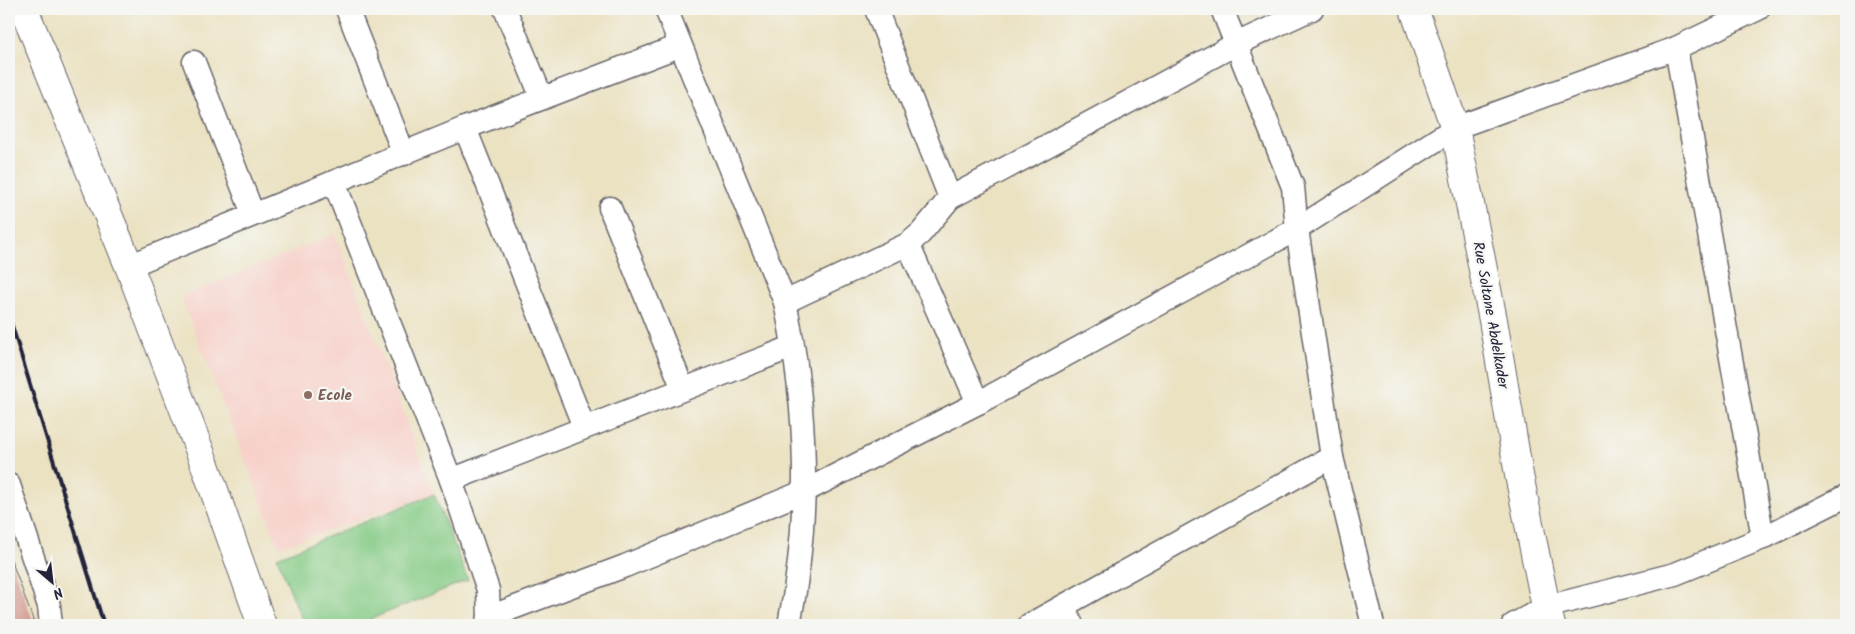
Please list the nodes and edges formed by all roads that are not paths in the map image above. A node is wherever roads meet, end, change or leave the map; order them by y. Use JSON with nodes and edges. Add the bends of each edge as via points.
{"nodes":[{"id":1,"x":24,"y":9,"type":"edge"},
{"id":2,"x":346,"y":9,"type":"edge"},
{"id":3,"x":505,"y":9,"type":"edge"},
{"id":4,"x":666,"y":9,"type":"edge"},
{"id":5,"x":876,"y":9,"type":"edge"},
{"id":6,"x":1222,"y":9,"type":"edge"},
{"id":7,"x":1312,"y":9,"type":"edge"},
{"id":8,"x":1414,"y":9,"type":"edge"},
{"id":9,"x":1758,"y":9,"type":"edge"},
{"id":10,"x":1236,"y":44,"type":"junction"},
{"id":11,"x":679,"y":46,"type":"junction"},
{"id":12,"x":1676,"y":48,"type":"junction"},
{"id":13,"x":194,"y":62,"type":"dead end"},
{"id":14,"x":542,"y":98,"type":"junction"},
{"id":15,"x":465,"y":128,"type":"junction"},
{"id":16,"x":1455,"y":128,"type":"junction"},
{"id":17,"x":404,"y":154,"type":"junction"},
{"id":18,"x":334,"y":182,"type":"junction"},
{"id":19,"x":950,"y":198,"type":"junction"},
{"id":20,"x":610,"y":208,"type":"dead end"},
{"id":21,"x":253,"y":214,"type":"junction"},
{"id":22,"x":1297,"y":230,"type":"junction"},
{"id":23,"x":908,"y":244,"type":"junction"},
{"id":24,"x":129,"y":266,"type":"junction"},
{"id":25,"x":784,"y":302,"type":"junction"},
{"id":26,"x":792,"y":347,"type":"junction"},
{"id":27,"x":683,"y":389,"type":"junction"},
{"id":28,"x":978,"y":403,"type":"junction"},
{"id":29,"x":584,"y":427,"type":"junction"},
{"id":30,"x":1332,"y":456,"type":"junction"},
{"id":31,"x":451,"y":480,"type":"junction"},
{"id":32,"x":9,"y":485,"type":"edge"},
{"id":33,"x":805,"y":491,"type":"junction"},
{"id":34,"x":1846,"y":496,"type":"edge"},
{"id":35,"x":1763,"y":538,"type":"junction"},
{"id":36,"x":1068,"y":615,"type":"edge"},
{"id":37,"x":1548,"y":616,"type":"edge"},
{"id":38,"x":488,"y":621,"type":"edge"},
{"id":39,"x":51,"y":625,"type":"edge"},
{"id":40,"x":262,"y":625,"type":"edge"},
{"id":41,"x":789,"y":625,"type":"edge"},
{"id":42,"x":1029,"y":625,"type":"edge"},
{"id":43,"x":1373,"y":625,"type":"edge"},
{"id":44,"x":1513,"y":625,"type":"edge"}],
"edges":[{"from":1,"to":24,"type":"main road"},
{"from":2,"to":17,"type":"street"},
{"from":3,"to":14,"type":"street"},
{"from":4,"to":11,"type":"street"},
{"from":5,"to":19,"type":"street"},
{"from":6,"to":10,"type":"street"},
{"from":7,"to":10,"type":"street"},
{"from":8,"to":16,"type":"main road","name":"Rue Soltane Abdelkader"},
{"from":9,"to":12,"type":"street"},
{"from":10,"to":19,"type":"street"},
{"from":10,"to":22,"type":"street","via":[[1288,171]]},
{"from":11,"to":14,"type":"street"},
{"from":11,"to":25,"type":"street"},
{"from":12,"to":16,"type":"street"},
{"from":12,"to":35,"type":"street"},
{"from":13,"to":21,"type":"street"},
{"from":14,"to":15,"type":"street"},
{"from":15,"to":17,"type":"street"},
{"from":15,"to":29,"type":"street"},
{"from":16,"to":22,"type":"street"},
{"from":16,"to":37,"type":"main road","name":"Rue Soltane Abdelkader"},
{"from":17,"to":18,"type":"street"},
{"from":18,"to":21,"type":"street"},
{"from":18,"to":31,"type":"street"},
{"from":19,"to":23,"type":"street"},
{"from":20,"to":27,"type":"street"},
{"from":21,"to":24,"type":"street"},
{"from":22,"to":28,"type":"street"},
{"from":22,"to":30,"type":"street"},
{"from":23,"to":25,"type":"street"},
{"from":23,"to":28,"type":"street"},
{"from":24,"to":40,"type":"main road"},
{"from":25,"to":26,"type":"street"},
{"from":26,"to":27,"type":"street"},
{"from":26,"to":33,"type":"street","via":[[803,410]]},
{"from":27,"to":29,"type":"street"},
{"from":28,"to":33,"type":"street"},
{"from":29,"to":31,"type":"street"},
{"from":30,"to":36,"type":"street"},
{"from":30,"to":43,"type":"street"},
{"from":31,"to":38,"type":"street","via":[[488,590]]},
{"from":32,"to":39,"type":"street","via":[[49,606]]},
{"from":33,"to":38,"type":"street"},
{"from":33,"to":41,"type":"street","via":[[799,574]]},
{"from":34,"to":35,"type":"street"},
{"from":35,"to":37,"type":"street","via":[[1675,574]]},
{"from":36,"to":42,"type":"street"},
{"from":37,"to":44,"type":"street"}]}
